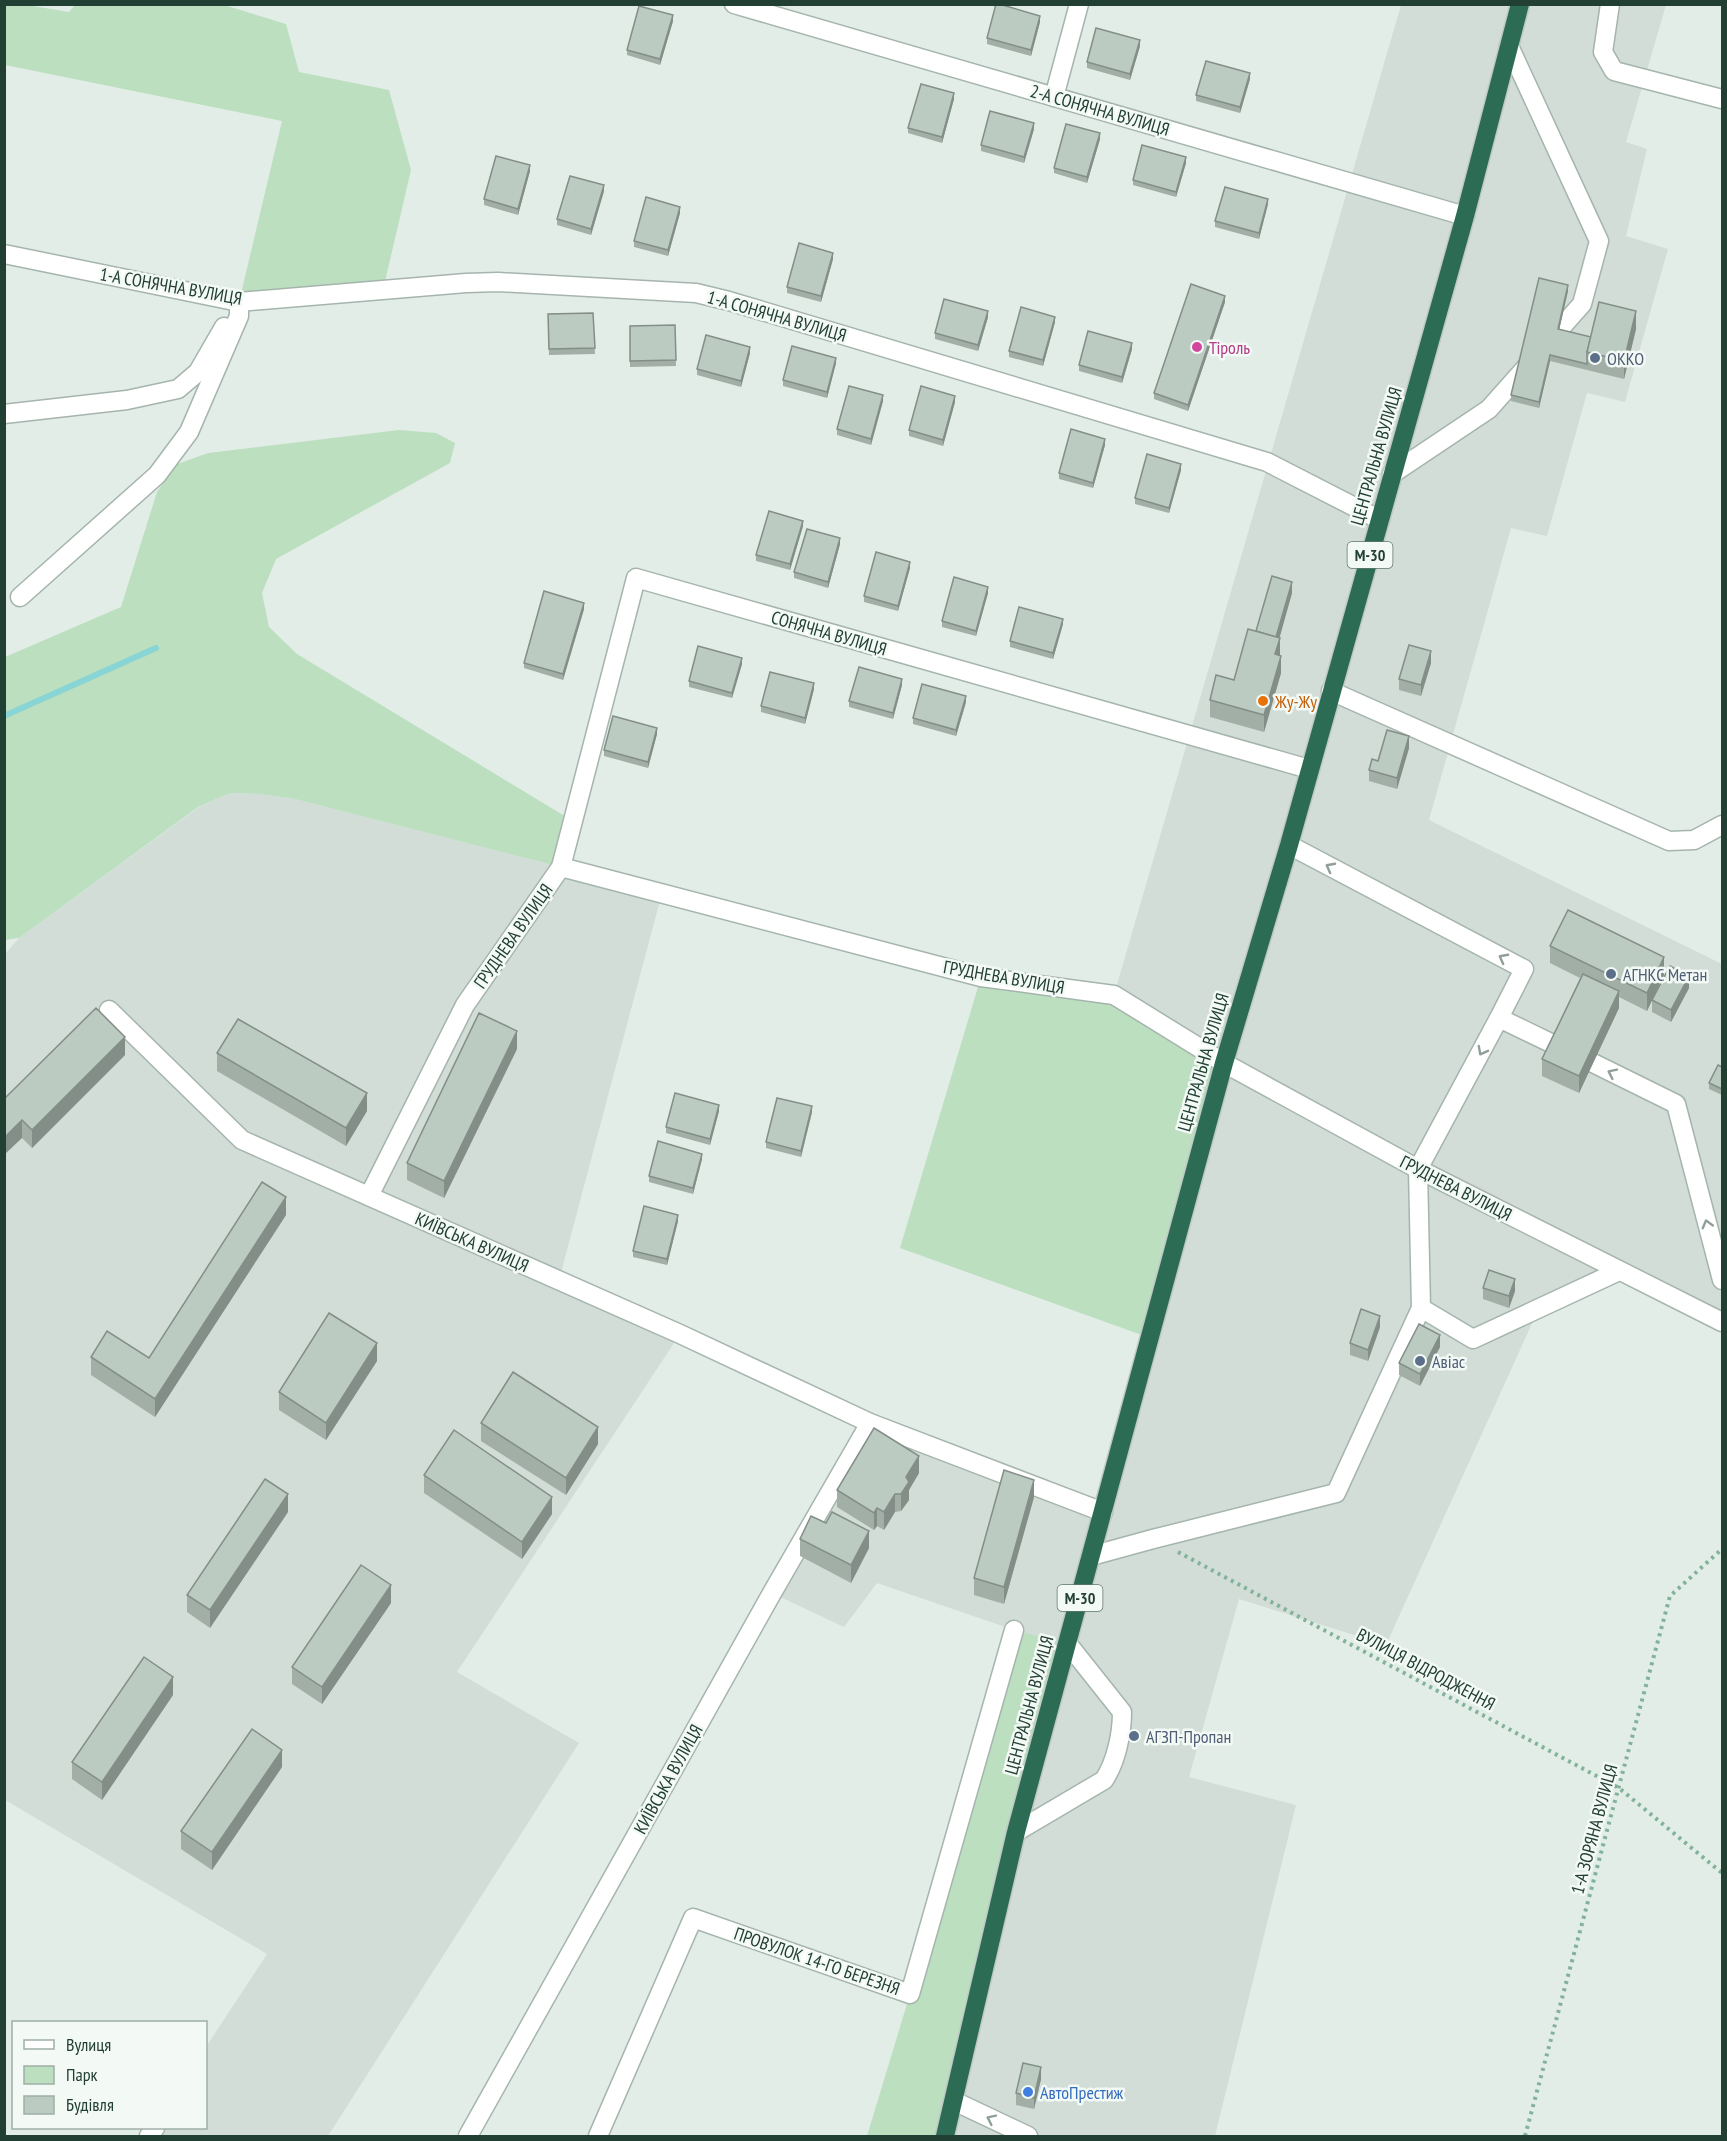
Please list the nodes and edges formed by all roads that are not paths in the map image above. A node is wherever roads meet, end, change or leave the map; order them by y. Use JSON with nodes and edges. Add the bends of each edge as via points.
{"nodes":[{"id":1,"x":734,"y":4,"type":"edge"},
{"id":2,"x":1079,"y":4,"type":"edge"},
{"id":3,"x":1520,"y":4,"type":"edge"},
{"id":4,"x":1610,"y":4,"type":"edge"},
{"id":5,"x":789,"y":12,"type":"edge"},
{"id":6,"x":1509,"y":46,"type":"junction"},
{"id":7,"x":1054,"y":97,"type":"junction"},
{"id":8,"x":1722,"y":99,"type":"edge"},
{"id":9,"x":1466,"y":216,"type":"junction"},
{"id":10,"x":4,"y":254,"type":"edge"},
{"id":11,"x":239,"y":302,"type":"junction"},
{"id":12,"x":4,"y":414,"type":"edge"},
{"id":13,"x":1392,"y":474,"type":"junction"},
{"id":14,"x":1380,"y":520,"type":"junction"},
{"id":15,"x":20,"y":597,"type":"dead end"},
{"id":16,"x":1331,"y":691,"type":"junction"},
{"id":17,"x":1310,"y":769,"type":"junction"},
{"id":18,"x":1722,"y":825,"type":"edge"},
{"id":19,"x":1289,"y":845,"type":"junction"},
{"id":20,"x":561,"y":867,"type":"junction"},
{"id":21,"x":109,"y":1010,"type":"dead end"},
{"id":22,"x":1499,"y":1018,"type":"junction"},
{"id":23,"x":1557,"y":1046,"type":"edge"},
{"id":24,"x":1224,"y":1063,"type":"junction"},
{"id":25,"x":1593,"y":1063,"type":"edge"},
{"id":26,"x":1418,"y":1169,"type":"junction"},
{"id":27,"x":369,"y":1196,"type":"junction"},
{"id":28,"x":1619,"y":1271,"type":"junction"},
{"id":29,"x":1722,"y":1280,"type":"edge"},
{"id":30,"x":1421,"y":1308,"type":"junction"},
{"id":31,"x":1722,"y":1322,"type":"edge"},
{"id":32,"x":870,"y":1423,"type":"junction"},
{"id":33,"x":1103,"y":1512,"type":"junction"},
{"id":34,"x":1091,"y":1556,"type":"junction"},
{"id":35,"x":1014,"y":1630,"type":"dead end"},
{"id":36,"x":1068,"y":1644,"type":"junction"},
{"id":37,"x":1016,"y":1832,"type":"junction"},
{"id":38,"x":954,"y":2101,"type":"junction"},
{"id":39,"x":468,"y":2136,"type":"edge"},
{"id":40,"x":598,"y":2136,"type":"edge"},
{"id":41,"x":945,"y":2136,"type":"edge"},
{"id":42,"x":1028,"y":2136,"type":"edge"}],
"edges":[{"from":1,"to":5,"type":"street","name":"2-А СОНЯЧНА ВУЛИЦЯ"},
{"from":2,"to":7,"type":"street"},
{"from":3,"to":6,"type":"highway","name":"ЦЕНТРАЛЬНА ВУЛИЦЯ","number":"М-30"},
{"from":4,"to":8,"type":"street","via":[[1603,52],[1614,72]]},
{"from":5,"to":7,"type":"street","name":"2-А СОНЯЧНА ВУЛИЦЯ"},
{"from":6,"to":9,"type":"highway","name":"ЦЕНТРАЛЬНА ВУЛИЦЯ","number":"М-30"},
{"from":6,"to":13,"type":"street","via":[[1599,241],[1588,283],[1582,304],[1489,409]]},
{"from":7,"to":9,"type":"street","name":"2-А СОНЯЧНА ВУЛИЦЯ"},
{"from":9,"to":13,"type":"highway","name":"ЦЕНТРАЛЬНА ВУЛИЦЯ","number":"М-30"},
{"from":10,"to":11,"type":"street","name":"1-А СОНЯЧНА ВУЛИЦЯ"},
{"from":11,"to":12,"type":"street","via":[[198,372],[178,389],[127,400]]},
{"from":11,"to":14,"type":"street","name":"1-А СОНЯЧНА ВУЛИЦЯ","via":[[498,282],[696,293],[1267,462]]},
{"from":11,"to":15,"type":"street","via":[[239,316],[189,432],[157,475]]},
{"from":13,"to":14,"type":"highway","name":"ЦЕНТРАЛЬНА ВУЛИЦЯ","number":"М-30"},
{"from":14,"to":16,"type":"highway","name":"ЦЕНТРАЛЬНА ВУЛИЦЯ","number":"М-30"},
{"from":16,"to":17,"type":"highway","name":"ЦЕНТРАЛЬНА ВУЛИЦЯ","number":"М-30"},
{"from":16,"to":18,"type":"street","via":[[1669,841],[1694,840]]},
{"from":17,"to":19,"type":"highway","name":"ЦЕНТРАЛЬНА ВУЛИЦЯ","number":"М-30"},
{"from":17,"to":20,"type":"street","name":"СОНЯЧНА ВУЛИЦЯ","via":[[636,578]]},
{"from":22,"to":19,"type":"street","one_way":true,"via":[[1524,969]]},
{"from":19,"to":24,"type":"highway","name":"ЦЕНТРАЛЬНА ВУЛИЦЯ","number":"М-30"},
{"from":20,"to":24,"type":"street","name":"ГРУДНЕВА ВУЛИЦЯ","via":[[981,977],[1114,995]]},
{"from":20,"to":27,"type":"street","name":"ГРУДНЕВА ВУЛИЦЯ","via":[[465,1005]]},
{"from":21,"to":27,"type":"street","name":"КИЇВСЬКА ВУЛИЦЯ","via":[[242,1140]]},
{"from":22,"to":23,"type":"street"},
{"from":22,"to":26,"type":"street","one_way":true},
{"from":24,"to":26,"type":"street","name":"ГРУДНЕВА ВУЛИЦЯ"},
{"from":24,"to":33,"type":"highway","name":"ЦЕНТРАЛЬНА ВУЛИЦЯ","number":"М-30"},
{"from":29,"to":25,"type":"street","one_way":true,"via":[[1676,1104]]},
{"from":26,"to":28,"type":"street","name":"ГРУДНЕВА ВУЛИЦЯ"},
{"from":26,"to":30,"type":"street"},
{"from":27,"to":32,"type":"street","name":"КИЇВСЬКА ВУЛИЦЯ"},
{"from":28,"to":30,"type":"street","via":[[1473,1339]]},
{"from":28,"to":31,"type":"street","name":"ГРУДНЕВА ВУЛИЦЯ"},
{"from":30,"to":34,"type":"street","via":[[1336,1493]]},
{"from":32,"to":33,"type":"street","name":"КИЇВСЬКА ВУЛИЦЯ"},
{"from":32,"to":39,"type":"street","name":"КИЇВСЬКА ВУЛИЦЯ"},
{"from":33,"to":34,"type":"highway","name":"ЦЕНТРАЛЬНА ВУЛИЦЯ","number":"М-30"},
{"from":34,"to":36,"type":"highway","name":"ЦЕНТРАЛЬНА ВУЛИЦЯ","number":"М-30"},
{"from":35,"to":40,"type":"street","name":"ПРОВУЛОК 14-ГО БЕРЕЗНЯ","via":[[910,1994],[693,1918]]},
{"from":36,"to":37,"type":"highway","name":"ЦЕНТРАЛЬНА ВУЛИЦЯ","number":"М-30"},
{"from":36,"to":37,"type":"street","via":[[1122,1712],[1111,1770],[1104,1780]]},
{"from":37,"to":38,"type":"highway","name":"ЦЕНТРАЛЬНА ВУЛИЦЯ","number":"М-30"},
{"from":38,"to":41,"type":"highway","name":"ЦЕНТРАЛЬНА ВУЛИЦЯ","number":"М-30"},
{"from":42,"to":38,"type":"street","one_way":true}]}
